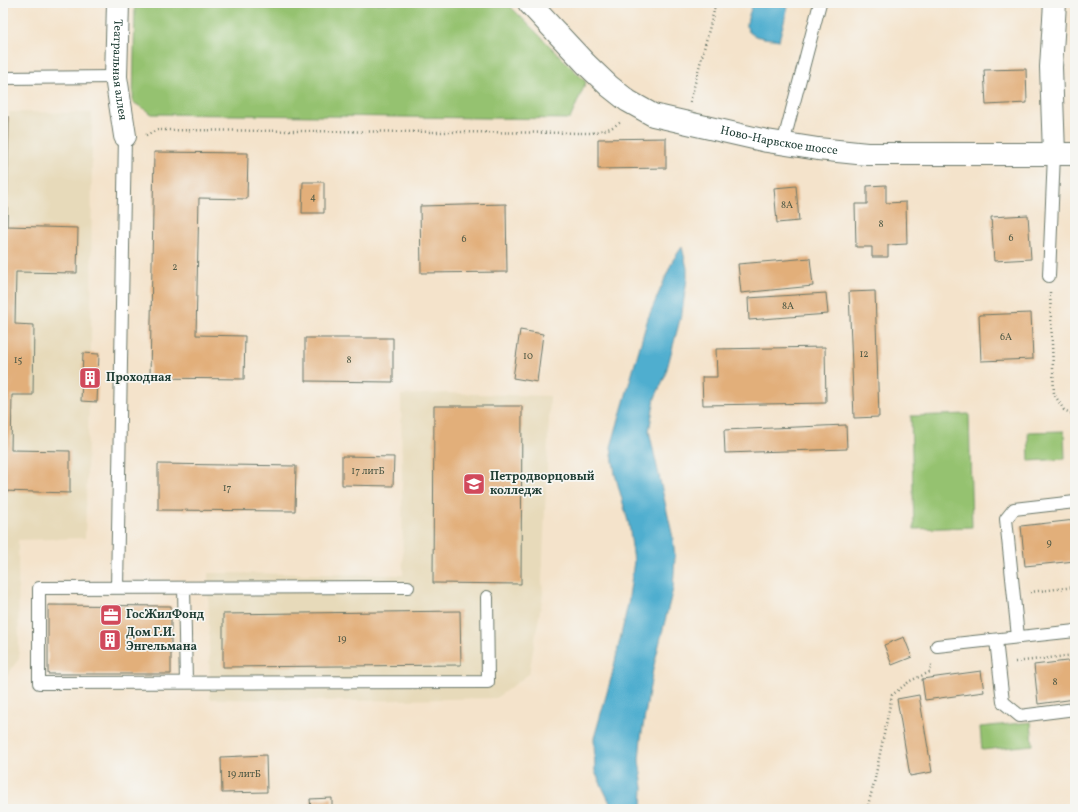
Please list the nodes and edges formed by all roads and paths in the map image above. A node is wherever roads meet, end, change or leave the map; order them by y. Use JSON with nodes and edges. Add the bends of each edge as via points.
{"nodes":[{"id":1,"x":118,"y":3,"type":"edge"},
{"id":2,"x":529,"y":3,"type":"edge"},
{"id":3,"x":716,"y":3,"type":"edge"},
{"id":4,"x":820,"y":3,"type":"edge"},
{"id":5,"x":1055,"y":3,"type":"edge"},
{"id":6,"x":116,"y":77,"type":"junction"},
{"id":7,"x":3,"y":78,"type":"edge"},
{"id":8,"x":639,"y":107,"type":"junction"},
{"id":9,"x":685,"y":123,"type":"junction"},
{"id":10,"x":125,"y":136,"type":"junction"},
{"id":11,"x":784,"y":144,"type":"junction"},
{"id":12,"x":1054,"y":154,"type":"junction"},
{"id":13,"x":1075,"y":154,"type":"edge"},
{"id":14,"x":1049,"y":276,"type":"joint"},
{"id":15,"x":1075,"y":415,"type":"edge"},
{"id":16,"x":1075,"y":502,"type":"edge"},
{"id":17,"x":408,"y":587,"type":"dead end"},
{"id":18,"x":1075,"y":587,"type":"edge"},
{"id":19,"x":116,"y":588,"type":"junction"},
{"id":20,"x":184,"y":588,"type":"junction"},
{"id":21,"x":1014,"y":593,"type":"junction"},
{"id":22,"x":488,"y":597,"type":"dead end"},
{"id":23,"x":1075,"y":631,"type":"edge"},
{"id":24,"x":1018,"y":637,"type":"junction"},
{"id":25,"x":996,"y":640,"type":"junction"},
{"id":26,"x":937,"y":646,"type":"joint"},
{"id":27,"x":1075,"y":655,"type":"edge"},
{"id":28,"x":998,"y":664,"type":"junction"},
{"id":29,"x":186,"y":682,"type":"junction"},
{"id":30,"x":1075,"y":709,"type":"edge"},
{"id":31,"x":867,"y":809,"type":"edge"}],
"edges":[{"from":1,"to":6,"type":"street","name":"Театральная аллея"},
{"from":2,"to":8,"type":"street","name":"Ново-Нарвское шоссе","via":[[586,64],[618,94]]},
{"from":3,"to":9,"type":"path"},
{"from":4,"to":11,"type":"lane"},
{"from":5,"to":12,"type":"street","via":[[1051,67]]},
{"from":6,"to":7,"type":"lane"},
{"from":6,"to":10,"type":"street","name":"Театральная аллея"},
{"from":8,"to":9,"type":"street","name":"Ново-Нарвское шоссе","via":[[653,115]]},
{"from":8,"to":10,"type":"path","via":[[611,128],[592,133],[157,130],[142,137]]},
{"from":9,"to":11,"type":"street","name":"Ново-Нарвское шоссе"},
{"from":10,"to":19,"type":"lane"},
{"from":11,"to":12,"type":"street","name":"Ново-Нарвское шоссе","via":[[867,154]]},
{"from":12,"to":13,"type":"street","name":"Ново-Нарвское шоссе"},
{"from":12,"to":14,"type":"lane"},
{"from":14,"to":15,"type":"path","via":[[1054,394],[1064,410]]},
{"from":16,"to":21,"type":"lane","via":[[1014,509],[1006,519]]},
{"from":17,"to":20,"type":"lane"},
{"from":18,"to":21,"type":"path"},
{"from":19,"to":20,"type":"lane"},
{"from":19,"to":29,"type":"lane","via":[[39,588],[39,683]]},
{"from":20,"to":29,"type":"lane"},
{"from":21,"to":24,"type":"lane"},
{"from":22,"to":29,"type":"lane","via":[[488,682]]},
{"from":23,"to":24,"type":"lane"},
{"from":24,"to":25,"type":"lane"},
{"from":25,"to":26,"type":"lane"},
{"from":25,"to":28,"type":"lane"},
{"from":26,"to":31,"type":"path","via":[[930,672],[910,681],[892,695]]},
{"from":27,"to":28,"type":"path"},
{"from":28,"to":30,"type":"lane","via":[[1003,702],[1020,716]]}]}
